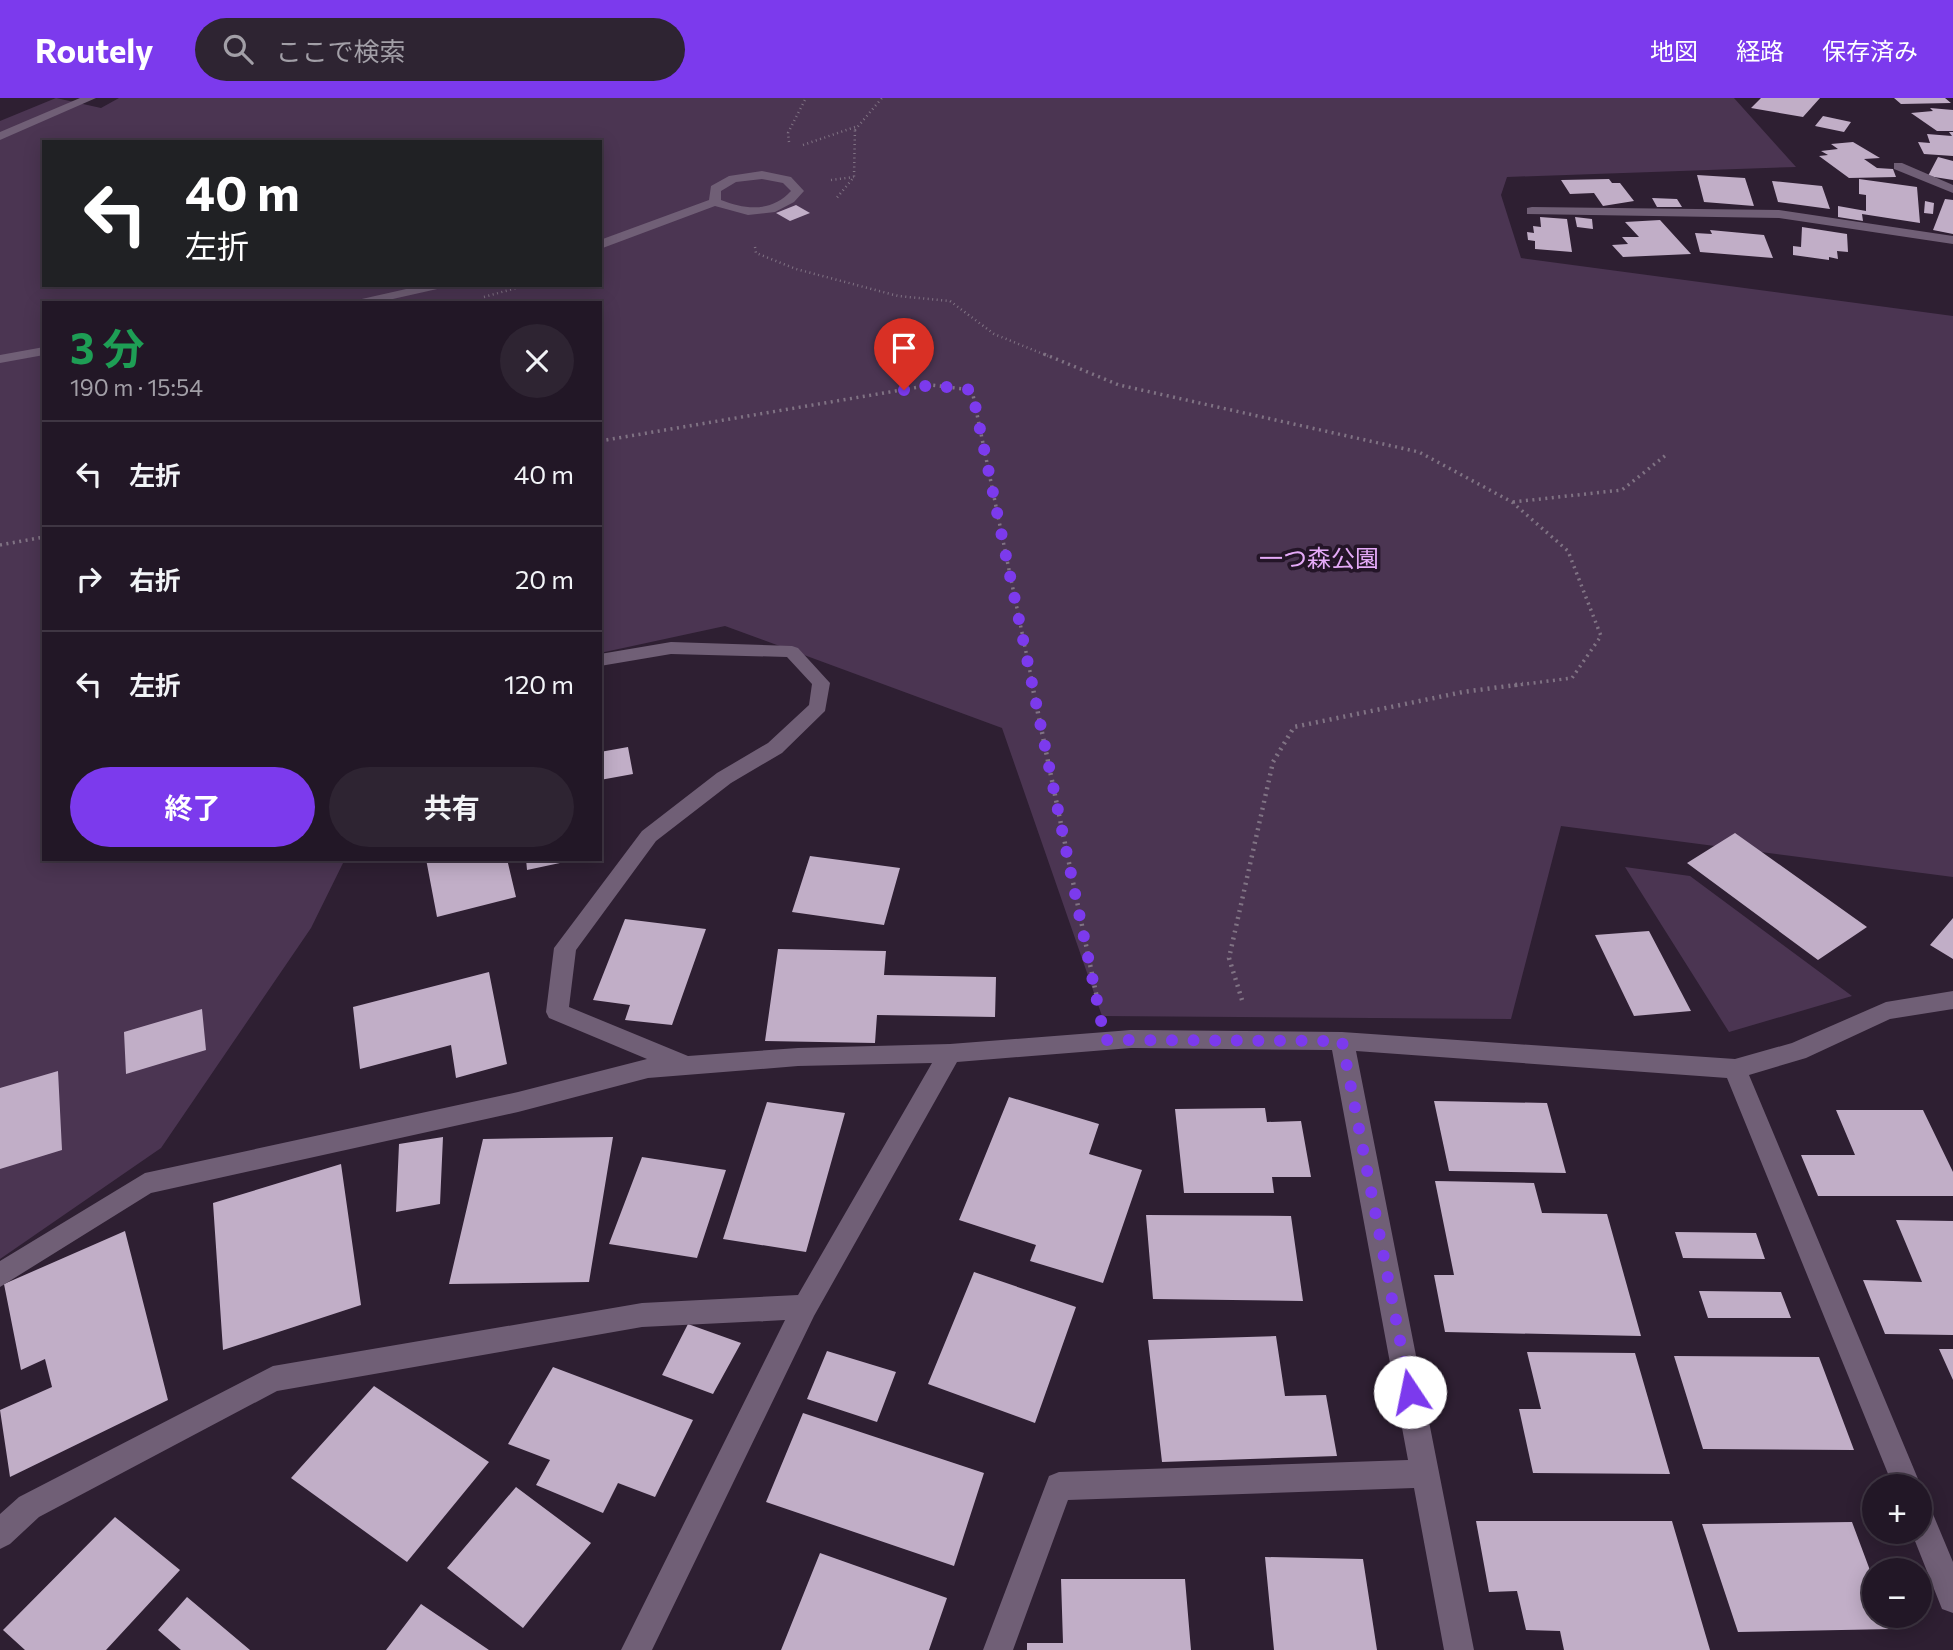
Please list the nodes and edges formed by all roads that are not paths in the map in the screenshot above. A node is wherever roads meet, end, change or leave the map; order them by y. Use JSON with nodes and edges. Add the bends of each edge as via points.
{"nodes":[{"id":1,"x":90,"y":98,"type":"edge"},
{"id":2,"x":0,"y":136,"type":"edge"},
{"id":3,"x":1898,"y":166,"type":"dead end"},
{"id":4,"x":1953,"y":188,"type":"edge"},
{"id":5,"x":715,"y":202,"type":"junction"},
{"id":6,"x":1532,"y":211,"type":"dead end"},
{"id":7,"x":1953,"y":240,"type":"edge"},
{"id":8,"x":602,"y":245,"type":"edge"},
{"id":9,"x":437,"y":287,"type":"edge"},
{"id":10,"x":362,"y":301,"type":"edge"},
{"id":11,"x":42,"y":351,"type":"edge"},
{"id":12,"x":0,"y":359,"type":"edge"},
{"id":13,"x":602,"y":659,"type":"edge"},
{"id":14,"x":1953,"y":1000,"type":"edge"},
{"id":15,"x":1342,"y":1041,"type":"junction"},
{"id":16,"x":950,"y":1052,"type":"junction"},
{"id":17,"x":687,"y":1065,"type":"junction"},
{"id":18,"x":1735,"y":1069,"type":"junction"},
{"id":19,"x":0,"y":1275,"type":"edge"},
{"id":20,"x":805,"y":1307,"type":"junction"},
{"id":21,"x":1425,"y":1474,"type":"junction"},
{"id":22,"x":1902,"y":1474,"type":"edge"},
{"id":23,"x":0,"y":1534,"type":"edge"},
{"id":24,"x":1931,"y":1544,"type":"edge"},
{"id":25,"x":1953,"y":1598,"type":"edge"},
{"id":26,"x":636,"y":1650,"type":"edge"},
{"id":27,"x":998,"y":1650,"type":"edge"},
{"id":28,"x":1459,"y":1650,"type":"edge"}],
"edges":[{"from":1,"to":2,"type":"street"},
{"from":3,"to":4,"type":"street"},
{"from":5,"to":5,"type":"street","via":[[715,189],[733,179],[762,175],[787,180],[798,191],[789,204],[763,212],[734,211]]},
{"from":5,"to":8,"type":"street"},
{"from":6,"to":7,"type":"street","via":[[1779,214]]},
{"from":9,"to":10,"type":"street"},
{"from":11,"to":12,"type":"street"},
{"from":13,"to":17,"type":"street","via":[[721,646],[792,652],[821,683],[818,707],[775,748],[724,778],[649,836],[565,948],[557,1012]]},
{"from":14,"to":18,"type":"street","via":[[1886,1011],[1798,1051]]},
{"from":15,"to":16,"type":"street","via":[[1105,1040]]},
{"from":15,"to":18,"type":"street"},
{"from":15,"to":21,"type":"street"},
{"from":16,"to":17,"type":"street"},
{"from":16,"to":20,"type":"street"},
{"from":17,"to":19,"type":"street","via":[[648,1068],[518,1102],[145,1184]]},
{"from":18,"to":22,"type":"street"},
{"from":20,"to":23,"type":"street","via":[[642,1315],[273,1379],[29,1507]]},
{"from":20,"to":26,"type":"street"},
{"from":21,"to":27,"type":"street","via":[[1059,1486]]},
{"from":21,"to":28,"type":"street"},
{"from":24,"to":25,"type":"street"}]}
